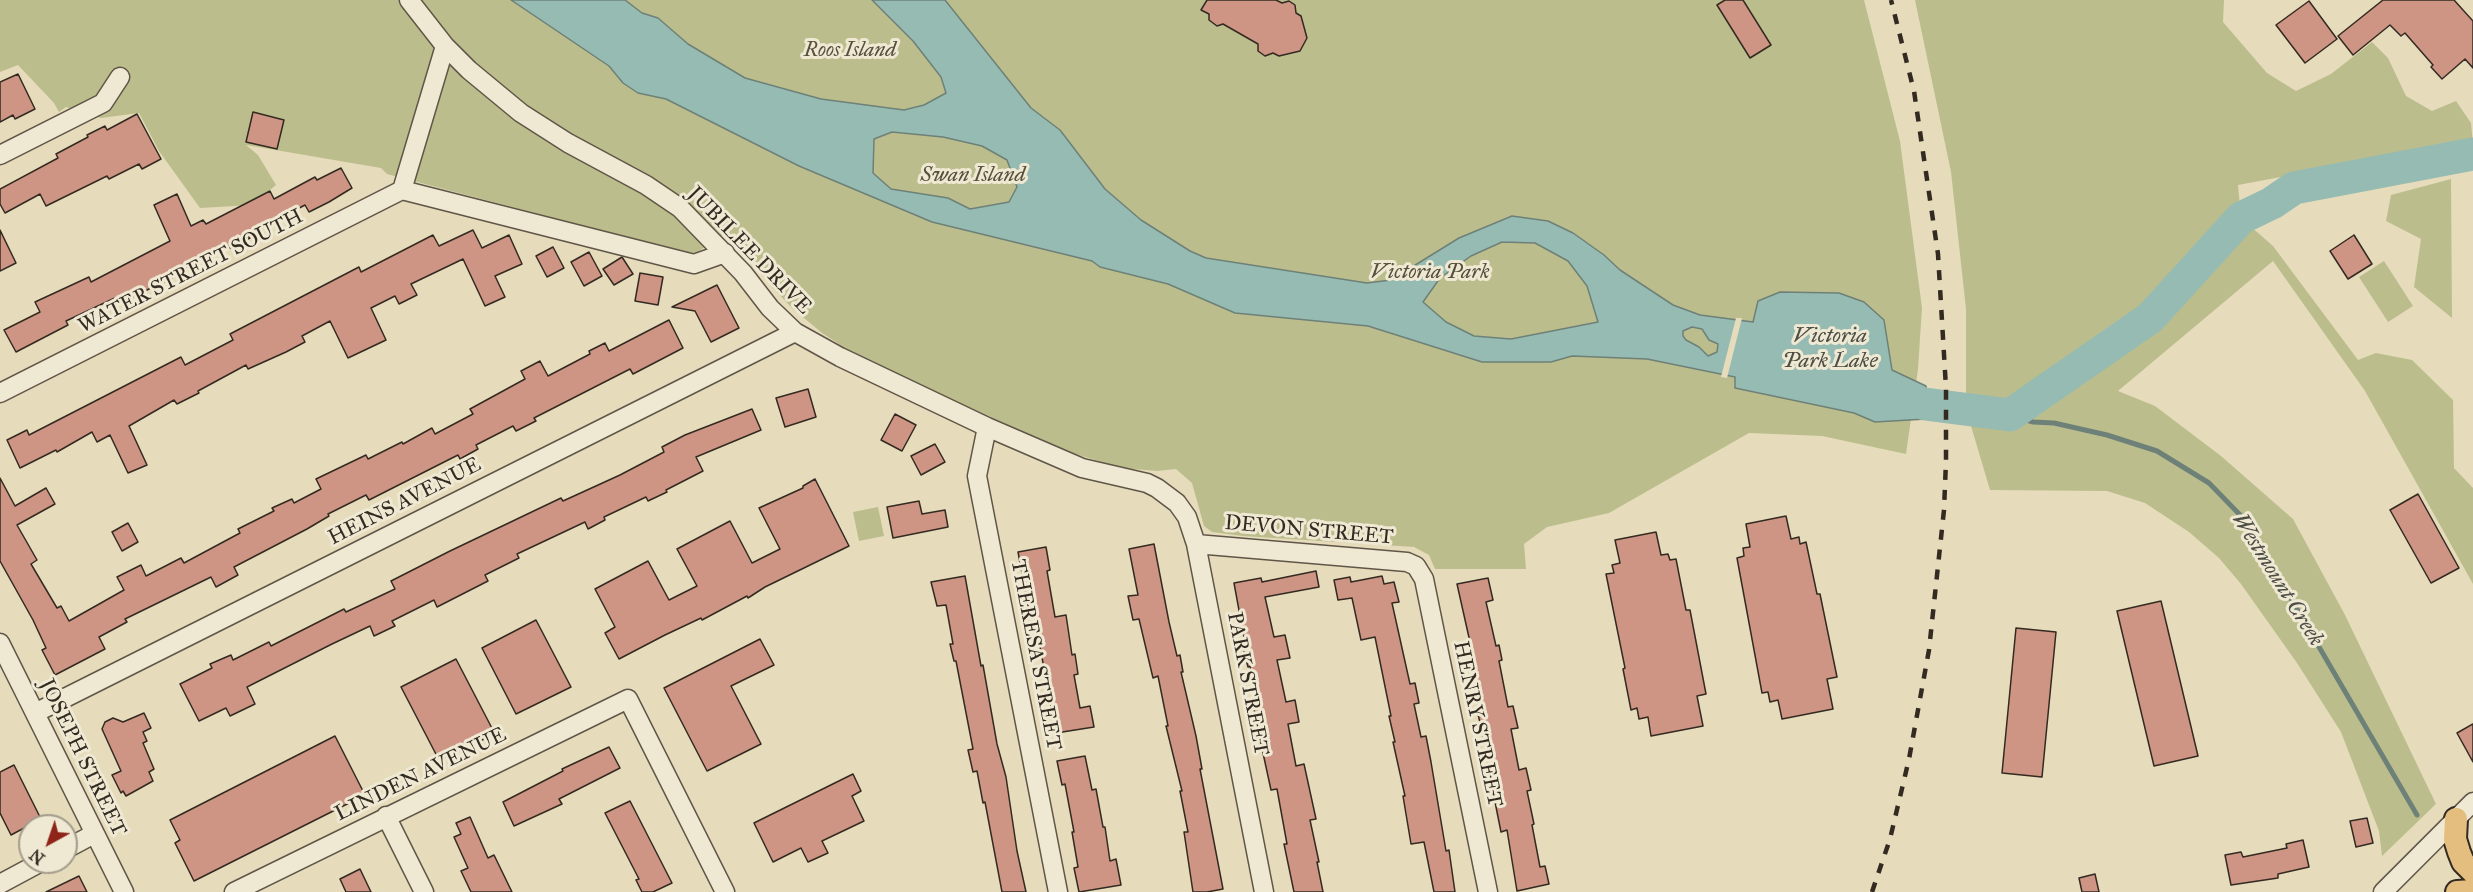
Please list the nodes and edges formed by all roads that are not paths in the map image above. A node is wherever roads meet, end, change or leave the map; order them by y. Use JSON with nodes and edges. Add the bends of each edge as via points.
{"nodes":[{"id":1,"x":409,"y":0,"type":"edge"},
{"id":2,"x":445,"y":46,"type":"junction"},
{"id":3,"x":120,"y":77,"type":"dead end"},
{"id":4,"x":0,"y":155,"type":"edge"},
{"id":5,"x":402,"y":190,"type":"junction"},
{"id":6,"x":725,"y":253,"type":"junction"},
{"id":7,"x":795,"y":332,"type":"junction"},
{"id":8,"x":0,"y":393,"type":"edge"},
{"id":9,"x":987,"y":427,"type":"junction"},
{"id":10,"x":1165,"y":494,"type":"joint"},
{"id":11,"x":1196,"y":544,"type":"junction"},
{"id":12,"x":1416,"y":567,"type":"joint"},
{"id":13,"x":0,"y":643,"type":"edge"},
{"id":14,"x":35,"y":713,"type":"junction"},
{"id":15,"x":2473,"y":802,"type":"edge"},
{"id":16,"x":386,"y":816,"type":"junction"},
{"id":17,"x":2457,"y":819,"type":"junction"},
{"id":18,"x":94,"y":834,"type":"junction"},
{"id":19,"x":78,"y":843,"type":"edge"},
{"id":20,"x":2473,"y":872,"type":"edge"},
{"id":21,"x":19,"y":874,"type":"edge"},
{"id":22,"x":0,"y":884,"type":"edge"},
{"id":23,"x":2473,"y":891,"type":"edge"},
{"id":24,"x":124,"y":892,"type":"edge"},
{"id":25,"x":234,"y":892,"type":"edge"},
{"id":26,"x":424,"y":892,"type":"edge"},
{"id":27,"x":725,"y":892,"type":"edge"},
{"id":28,"x":1058,"y":892,"type":"edge"},
{"id":29,"x":1264,"y":892,"type":"edge"},
{"id":30,"x":1488,"y":892,"type":"edge"},
{"id":31,"x":2383,"y":892,"type":"edge"},
{"id":32,"x":2457,"y":892,"type":"edge"}],
"edges":[{"from":1,"to":2,"type":"street","name":"JUBILEE DRIVE"},
{"from":2,"to":5,"type":"street"},
{"from":2,"to":6,"type":"street","name":"JUBILEE DRIVE","via":[[521,113],[680,208]]},
{"from":3,"to":4,"type":"street","via":[[103,103]]},
{"from":5,"to":6,"type":"street","via":[[694,264]]},
{"from":5,"to":8,"type":"street","name":"WATER STREET SOUTH"},
{"from":6,"to":7,"type":"street","name":"JUBILEE DRIVE"},
{"from":7,"to":9,"type":"street","name":"JUBILEE DRIVE"},
{"from":7,"to":14,"type":"street","name":"HEINS AVENUE"},
{"from":9,"to":10,"type":"street","name":"JUBILEE DRIVE","via":[[1082,468],[1147,483]]},
{"from":9,"to":28,"type":"street","name":"THERESA STREET","via":[[977,476]]},
{"from":10,"to":11,"type":"street","name":"PARK STREET","via":[[1187,517]]},
{"from":11,"to":12,"type":"street","name":"DEVON STREET","via":[[1407,562]]},
{"from":11,"to":29,"type":"street","name":"PARK STREET"},
{"from":12,"to":30,"type":"street","name":"HENRY STREET","via":[[1424,579]]},
{"from":13,"to":14,"type":"street","name":"JOSEPH STREET"},
{"from":14,"to":18,"type":"street","name":"JOSEPH STREET"},
{"from":15,"to":17,"type":"street"},
{"from":16,"to":25,"type":"street","name":"LINDEN AVENUE"},
{"from":16,"to":26,"type":"street"},
{"from":16,"to":27,"type":"street","name":"LINDEN AVENUE","via":[[628,699]]},
{"from":17,"to":20,"type":"main road","via":[[2455,839],[2464,863]]},
{"from":17,"to":31,"type":"street"},
{"from":18,"to":19,"type":"street"},
{"from":18,"to":24,"type":"street","name":"JOSEPH STREET"},
{"from":21,"to":22,"type":"street"},
{"from":23,"to":32,"type":"main road"}]}
